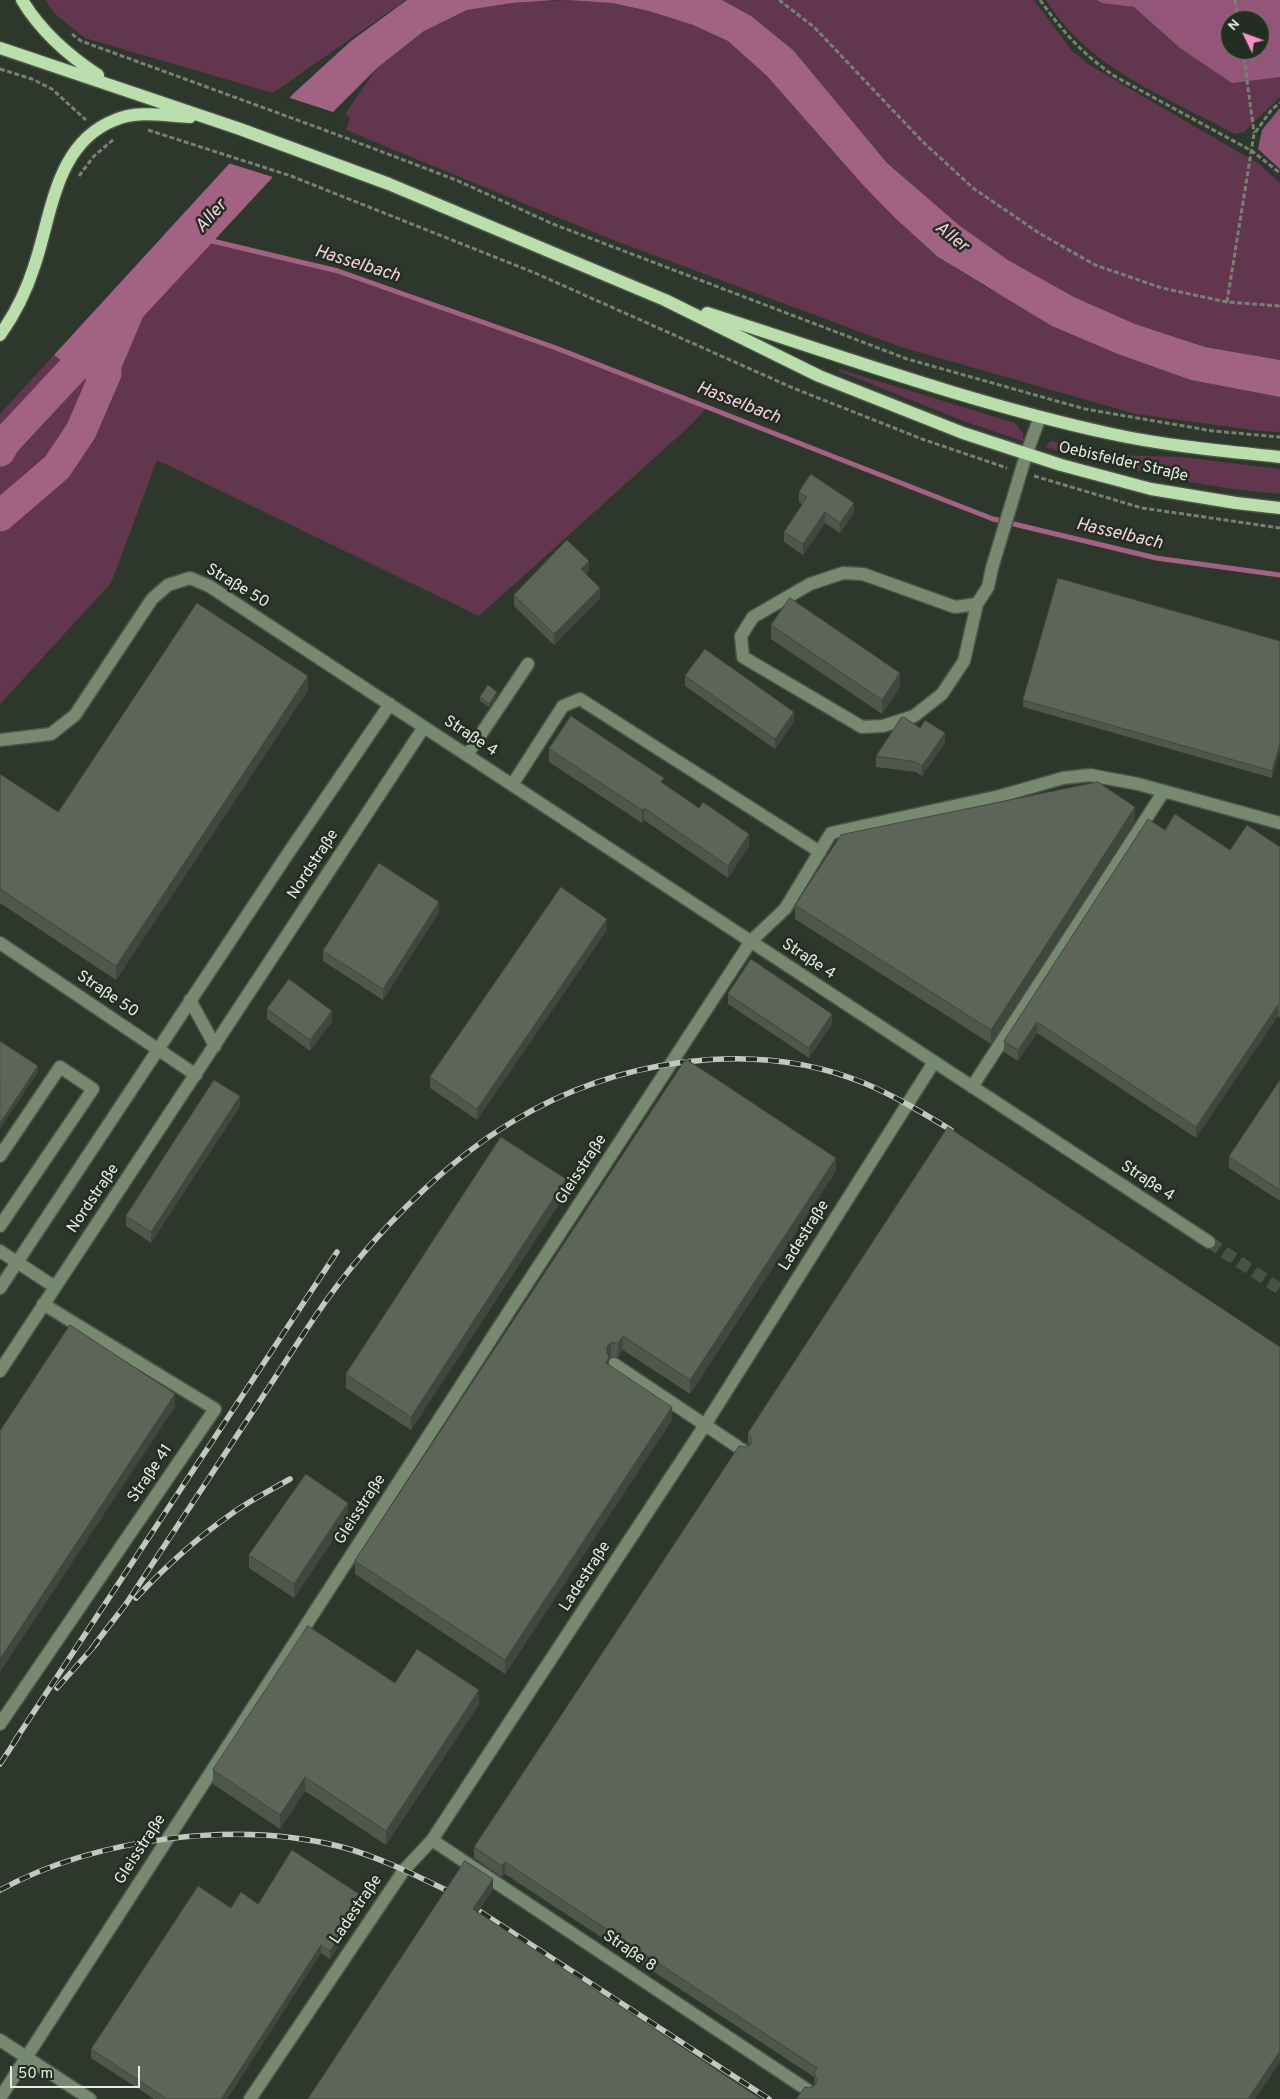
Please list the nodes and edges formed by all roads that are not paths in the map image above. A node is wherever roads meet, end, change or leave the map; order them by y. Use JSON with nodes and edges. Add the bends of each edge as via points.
{"nodes":[{"id":1,"x":22,"y":0,"type":"edge"},
{"id":2,"x":0,"y":48,"type":"edge"},
{"id":3,"x":112,"y":85,"type":"junction"},
{"id":4,"x":204,"y":118,"type":"junction"},
{"id":5,"x":665,"y":300,"type":"junction"},
{"id":6,"x":0,"y":335,"type":"edge"},
{"id":7,"x":1040,"y":417,"type":"junction"},
{"id":8,"x":1026,"y":454,"type":"junction"},
{"id":9,"x":1280,"y":457,"type":"edge"},
{"id":10,"x":1280,"y":508,"type":"edge"},
{"id":11,"x":977,"y":604,"type":"junction"},
{"id":12,"x":528,"y":664,"type":"dead end"},
{"id":13,"x":390,"y":704,"type":"junction"},
{"id":14,"x":424,"y":727,"type":"junction"},
{"id":15,"x":0,"y":740,"type":"edge"},
{"id":16,"x":468,"y":755,"type":"junction"},
{"id":17,"x":512,"y":785,"type":"junction"},
{"id":18,"x":1164,"y":791,"type":"junction"},
{"id":19,"x":1280,"y":823,"type":"edge"},
{"id":20,"x":820,"y":852,"type":"junction"},
{"id":21,"x":751,"y":942,"type":"junction"},
{"id":22,"x":0,"y":943,"type":"edge"},
{"id":23,"x":190,"y":1000,"type":"junction"},
{"id":24,"x":215,"y":1046,"type":"junction"},
{"id":25,"x":158,"y":1049,"type":"junction"},
{"id":26,"x":934,"y":1062,"type":"junction"},
{"id":27,"x":196,"y":1075,"type":"junction"},
{"id":28,"x":972,"y":1087,"type":"junction"},
{"id":29,"x":0,"y":1156,"type":"edge"},
{"id":30,"x":0,"y":1226,"type":"edge"},
{"id":31,"x":1209,"y":1242,"type":"tunnel mouth"},
{"id":32,"x":0,"y":1251,"type":"edge"},
{"id":33,"x":17,"y":1262,"type":"junction"},
{"id":34,"x":55,"y":1287,"type":"junction"},
{"id":35,"x":0,"y":1288,"type":"edge"},
{"id":36,"x":43,"y":1304,"type":"junction"},
{"id":37,"x":614,"y":1364,"type":"dead end"},
{"id":38,"x":0,"y":1371,"type":"edge"},
{"id":39,"x":705,"y":1425,"type":"junction"},
{"id":40,"x":744,"y":1451,"type":"edge"},
{"id":41,"x":0,"y":1724,"type":"edge"},
{"id":42,"x":432,"y":1840,"type":"junction"},
{"id":43,"x":0,"y":2040,"type":"edge"},
{"id":44,"x":26,"y":2057,"type":"junction"},
{"id":45,"x":809,"y":2091,"type":"edge"},
{"id":46,"x":0,"y":2098,"type":"edge"},
{"id":47,"x":90,"y":2099,"type":"edge"},
{"id":48,"x":250,"y":2099,"type":"edge"}],
"edges":[{"from":1,"to":3,"type":"main road","via":[[74,59]]},
{"from":2,"to":3,"type":"main road"},
{"from":3,"to":4,"type":"main road"},
{"from":4,"to":5,"type":"main road","via":[[398,188]]},
{"from":4,"to":6,"type":"main road","via":[[140,114],[115,119],[84,140],[69,159],[60,178],[23,297]]},
{"from":5,"to":7,"type":"main road","name":"Oebisfelder Straße","via":[[974,400]]},
{"from":5,"to":8,"type":"main road","name":"Oebisfelder Straße","via":[[820,376],[963,433]]},
{"from":7,"to":8,"type":"street"},
{"from":7,"to":9,"type":"main road","name":"Oebisfelder Straße","via":[[1114,434]]},
{"from":8,"to":10,"type":"main road","name":"Oebisfelder Straße","via":[[1151,489]]},
{"from":8,"to":11,"type":"street","via":[[988,587]]},
{"from":11,"to":11,"type":"street","via":[[955,607],[863,574],[843,573],[810,584],[753,617],[741,636],[742,657],[862,726],[883,726],[914,716],[942,694],[964,661]]},
{"from":12,"to":16,"type":"street"},
{"from":13,"to":14,"type":"street","name":"Straße 4"},
{"from":13,"to":15,"type":"street","name":"Straße 50","via":[[209,586],[190,578],[168,585],[152,599],[75,715],[51,734]]},
{"from":13,"to":23,"type":"street","name":"Nordstraße"},
{"from":14,"to":16,"type":"street","name":"Straße 4"},
{"from":14,"to":24,"type":"street","name":"Nordstraße"},
{"from":16,"to":17,"type":"street","name":"Straße 4"},
{"from":17,"to":20,"type":"street","via":[[562,706],[580,699]]},
{"from":17,"to":21,"type":"street","name":"Straße 4"},
{"from":18,"to":19,"type":"street","name":"Gleisstraße"},
{"from":18,"to":20,"type":"street","name":"Gleisstraße","via":[[1090,775],[1063,778],[1000,796],[831,833]]},
{"from":18,"to":28,"type":"street"},
{"from":20,"to":21,"type":"street","name":"Gleisstraße","via":[[785,909]]},
{"from":21,"to":26,"type":"street","name":"Straße 4"},
{"from":21,"to":44,"type":"street","name":"Gleisstraße"},
{"from":22,"to":25,"type":"street","name":"Straße 50"},
{"from":23,"to":24,"type":"street"},
{"from":23,"to":25,"type":"street","name":"Nordstraße"},
{"from":24,"to":27,"type":"street","name":"Nordstraße"},
{"from":25,"to":27,"type":"street","name":"Straße 50"},
{"from":25,"to":33,"type":"street","name":"Nordstraße"},
{"from":26,"to":28,"type":"street","name":"Straße 4"},
{"from":26,"to":39,"type":"street","name":"Ladestraße"},
{"from":27,"to":34,"type":"street","name":"Nordstraße"},
{"from":28,"to":31,"type":"street","name":"Straße 4"},
{"from":29,"to":30,"type":"street","via":[[60,1066],[93,1089]]},
{"from":32,"to":33,"type":"street"},
{"from":33,"to":34,"type":"street"},
{"from":33,"to":35,"type":"street","name":"Nordstraße"},
{"from":34,"to":36,"type":"street","name":"Nordstraße"},
{"from":36,"to":38,"type":"street","name":"Nordstraße"},
{"from":36,"to":41,"type":"street","name":"Straße 41","via":[[215,1409]]},
{"from":37,"to":39,"type":"street"},
{"from":39,"to":40,"type":"street"},
{"from":39,"to":42,"type":"street","name":"Ladestraße"},
{"from":42,"to":45,"type":"street","name":"Straße 8"},
{"from":42,"to":48,"type":"street","name":"Ladestraße","via":[[404,1870]]},
{"from":43,"to":44,"type":"street"},
{"from":44,"to":46,"type":"street","name":"Gleisstraße"},
{"from":44,"to":47,"type":"street"}]}
